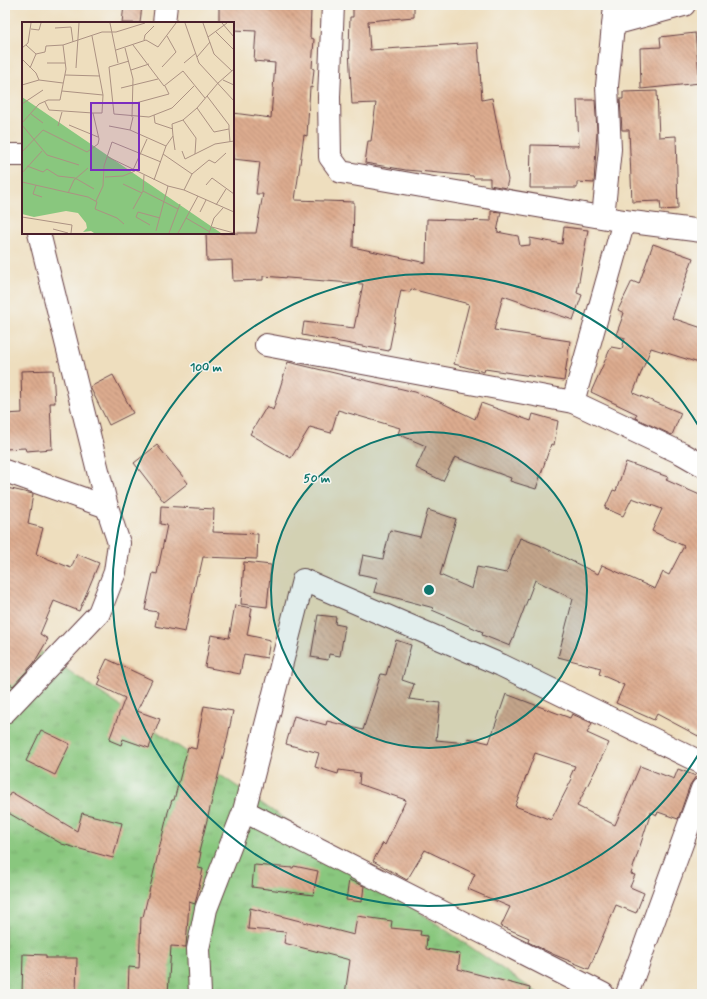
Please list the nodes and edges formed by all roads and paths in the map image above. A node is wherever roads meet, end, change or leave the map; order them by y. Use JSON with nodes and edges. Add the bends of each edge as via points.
{"nodes":[{"id":1,"x":166,"y":5,"type":"edge"},
{"id":2,"x":333,"y":5,"type":"edge"},
{"id":3,"x":684,"y":5,"type":"edge"},
{"id":4,"x":614,"y":14,"type":"edge"},
{"id":5,"x":164,"y":22,"type":"edge"},
{"id":6,"x":22,"y":154,"type":"edge"},
{"id":7,"x":5,"y":155,"type":"edge"},
{"id":8,"x":614,"y":219,"type":"junction"},
{"id":9,"x":702,"y":231,"type":"edge"},
{"id":10,"x":38,"y":234,"type":"edge"},
{"id":11,"x":266,"y":345,"type":"dead end"},
{"id":12,"x":573,"y":402,"type":"junction"},
{"id":13,"x":702,"y":464,"type":"edge"},
{"id":14,"x":5,"y":471,"type":"edge"},
{"id":15,"x":107,"y":507,"type":"junction"},
{"id":16,"x":5,"y":712,"type":"edge"},
{"id":17,"x":702,"y":763,"type":"edge"},
{"id":18,"x":702,"y":789,"type":"edge"},
{"id":19,"x":244,"y":811,"type":"junction"},
{"id":20,"x":200,"y":994,"type":"edge"},
{"id":21,"x":603,"y":994,"type":"edge"},
{"id":22,"x":627,"y":994,"type":"edge"}],
"edges":[{"from":1,"to":5,"type":"street"},
{"from":2,"to":8,"type":"street","via":[[329,97],[330,157],[341,172]]},
{"from":3,"to":4,"type":"street"},
{"from":4,"to":8,"type":"street","via":[[607,86]]},
{"from":6,"to":7,"type":"street"},
{"from":8,"to":9,"type":"street"},
{"from":8,"to":12,"type":"street"},
{"from":10,"to":15,"type":"street"},
{"from":11,"to":12,"type":"street"},
{"from":12,"to":13,"type":"street"},
{"from":14,"to":15,"type":"street"},
{"from":15,"to":16,"type":"street","via":[[119,543],[114,572],[99,612]]},
{"from":17,"to":19,"type":"street","via":[[501,665],[304,580]]},
{"from":18,"to":22,"type":"street"},
{"from":19,"to":20,"type":"street","via":[[206,909],[198,949]]},
{"from":19,"to":21,"type":"street"}]}
